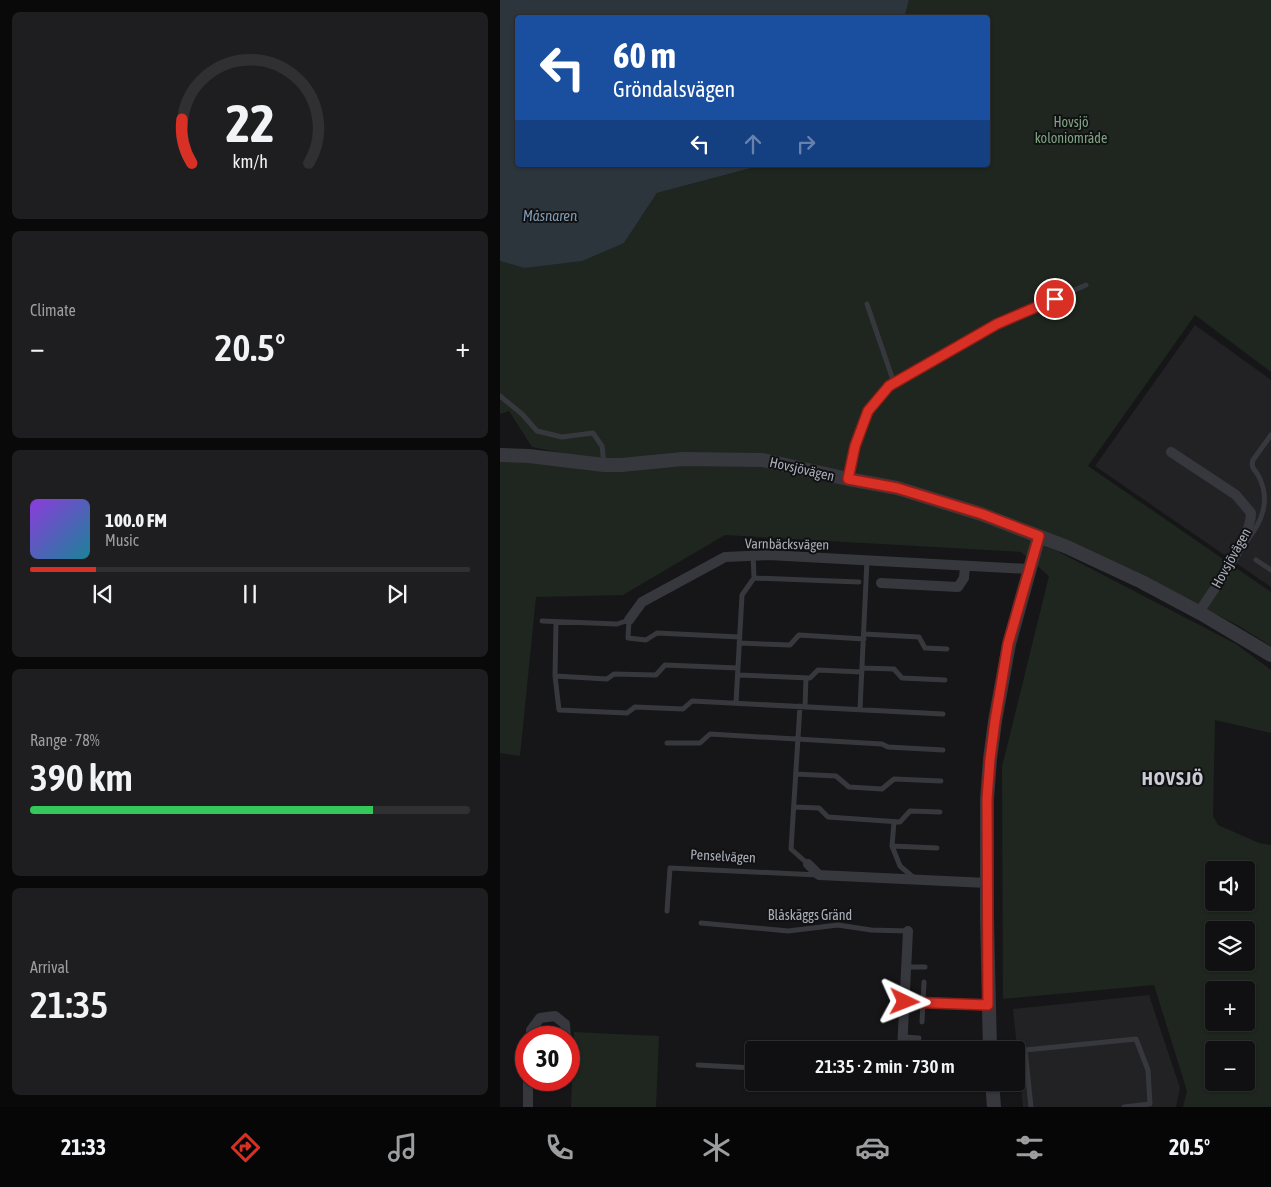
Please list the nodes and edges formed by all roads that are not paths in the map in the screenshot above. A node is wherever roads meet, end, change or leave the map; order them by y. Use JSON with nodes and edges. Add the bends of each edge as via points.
{"nodes":[{"id":1,"x":1086,"y":285,"type":"dead end"},
{"id":2,"x":868,"y":304,"type":"dead end"},
{"id":3,"x":894,"y":382,"type":"junction"},
{"id":4,"x":500,"y":396,"type":"edge"},
{"id":5,"x":1271,"y":435,"type":"edge"},
{"id":6,"x":1171,"y":452,"type":"dead end"},
{"id":7,"x":500,"y":455,"type":"edge"},
{"id":8,"x":604,"y":465,"type":"junction"},
{"id":9,"x":848,"y":479,"type":"junction"},
{"id":10,"x":1039,"y":536,"type":"junction"},
{"id":11,"x":1236,"y":553,"type":"junction"},
{"id":12,"x":753,"y":555,"type":"junction"},
{"id":13,"x":867,"y":560,"type":"junction"},
{"id":14,"x":1256,"y":560,"type":"dead end"},
{"id":15,"x":965,"y":566,"type":"junction"},
{"id":16,"x":1029,"y":569,"type":"junction"},
{"id":17,"x":1271,"y":570,"type":"edge"},
{"id":18,"x":754,"y":578,"type":"junction"},
{"id":19,"x":859,"y":582,"type":"dead end"},
{"id":20,"x":881,"y":583,"type":"dead end"},
{"id":21,"x":1199,"y":612,"type":"junction"},
{"id":22,"x":629,"y":620,"type":"junction"},
{"id":23,"x":542,"y":621,"type":"dead end"},
{"id":24,"x":556,"y":622,"type":"junction"},
{"id":25,"x":864,"y":636,"type":"junction"},
{"id":26,"x":739,"y":640,"type":"junction"},
{"id":27,"x":948,"y":649,"type":"dead end"},
{"id":28,"x":1271,"y":655,"type":"edge"},
{"id":29,"x":738,"y":668,"type":"junction"},
{"id":30,"x":862,"y":670,"type":"junction"},
{"id":31,"x":738,"y":675,"type":"junction"},
{"id":32,"x":554,"y":676,"type":"junction"},
{"id":33,"x":806,"y":678,"type":"junction"},
{"id":34,"x":945,"y":680,"type":"dead end"},
{"id":35,"x":736,"y":703,"type":"junction"},
{"id":36,"x":803,"y":706,"type":"junction"},
{"id":37,"x":860,"y":709,"type":"junction"},
{"id":38,"x":943,"y":714,"type":"dead end"},
{"id":39,"x":798,"y":739,"type":"junction"},
{"id":40,"x":667,"y":742,"type":"dead end"},
{"id":41,"x":943,"y":750,"type":"dead end"},
{"id":42,"x":796,"y":774,"type":"junction"},
{"id":43,"x":941,"y":781,"type":"dead end"},
{"id":44,"x":794,"y":807,"type":"junction"},
{"id":45,"x":940,"y":812,"type":"dead end"},
{"id":46,"x":894,"y":822,"type":"junction"},
{"id":47,"x":892,"y":846,"type":"junction"},
{"id":48,"x":937,"y":848,"type":"dead end"},
{"id":49,"x":808,"y":864,"type":"joint"},
{"id":50,"x":819,"y":875,"type":"junction"},
{"id":51,"x":916,"y":880,"type":"junction"},
{"id":52,"x":987,"y":883,"type":"junction"},
{"id":53,"x":667,"y":911,"type":"dead end"},
{"id":54,"x":702,"y":923,"type":"dead end"},
{"id":55,"x":908,"y":931,"type":"joint"},
{"id":56,"x":906,"y":967,"type":"junction"},
{"id":57,"x":925,"y":967,"type":"dead end"},
{"id":58,"x":924,"y":982,"type":"dead end"},
{"id":59,"x":905,"y":1002,"type":"junction"},
{"id":60,"x":923,"y":1003,"type":"junction"},
{"id":61,"x":988,"y":1005,"type":"junction"},
{"id":62,"x":922,"y":1022,"type":"dead end"},
{"id":63,"x":535,"y":1026,"type":"edge"},
{"id":64,"x":565,"y":1026,"type":"edge"},
{"id":65,"x":903,"y":1037,"type":"junction"},
{"id":66,"x":919,"y":1038,"type":"dead end"},
{"id":67,"x":903,"y":1041,"type":"edge"},
{"id":68,"x":990,"y":1041,"type":"edge"},
{"id":69,"x":698,"y":1065,"type":"dead end"},
{"id":70,"x":745,"y":1068,"type":"edge"},
{"id":71,"x":529,"y":1091,"type":"edge"},
{"id":72,"x":993,"y":1091,"type":"edge"},
{"id":73,"x":1149,"y":1106,"type":"edge"},
{"id":74,"x":528,"y":1107,"type":"edge"},
{"id":75,"x":994,"y":1107,"type":"edge"},
{"id":76,"x":1031,"y":1107,"type":"edge"},
{"id":77,"x":1124,"y":1107,"type":"edge"}],
"edges":[{"from":1,"to":3,"type":"lane","via":[[997,324]]},
{"from":2,"to":3,"type":"lane"},
{"from":3,"to":9,"type":"lane","via":[[868,411],[855,446]]},
{"from":4,"to":8,"type":"lane","via":[[536,431],[562,437],[592,433],[602,446]]},
{"from":5,"to":11,"type":"lane","via":[[1252,463],[1265,494],[1262,519]]},
{"from":6,"to":11,"type":"street","name":"Hovsjövägen","via":[[1236,495],[1251,513],[1248,529]]},
{"from":7,"to":8,"type":"street","name":"Hovsjövägen"},
{"from":8,"to":9,"type":"street","name":"Hovsjövägen","via":[[684,459],[763,460]]},
{"from":9,"to":10,"type":"street","name":"Hovsjövägen","via":[[897,488],[982,514]]},
{"from":10,"to":16,"type":"street"},
{"from":10,"to":21,"type":"street","name":"Hovsjövägen","via":[[1142,582]]},
{"from":11,"to":21,"type":"street","name":"Hovsjövägen"},
{"from":12,"to":13,"type":"street","name":"Varnbäcksvägen"},
{"from":12,"to":18,"type":"lane"},
{"from":12,"to":22,"type":"street","name":"Varnbäcksvägen","via":[[725,557],[642,602]]},
{"from":13,"to":15,"type":"street","name":"Varnbäcksvägen"},
{"from":13,"to":25,"type":"lane"},
{"from":14,"to":17,"type":"lane"},
{"from":15,"to":16,"type":"street","name":"Varnbäcksvägen"},
{"from":15,"to":20,"type":"street","via":[[964,578],[958,587]]},
{"from":16,"to":52,"type":"street","via":[[1008,644],[995,721],[987,799]]},
{"from":18,"to":19,"type":"lane"},
{"from":18,"to":26,"type":"lane","via":[[742,594]]},
{"from":21,"to":28,"type":"street","name":"Hovsjövägen"},
{"from":22,"to":24,"type":"lane","via":[[617,624]]},
{"from":22,"to":26,"type":"lane","via":[[628,638],[646,640],[656,633]]},
{"from":23,"to":24,"type":"lane"},
{"from":24,"to":32,"type":"lane"},
{"from":25,"to":26,"type":"lane","via":[[799,635],[790,645]]},
{"from":25,"to":27,"type":"lane","via":[[919,637],[925,648]]},
{"from":25,"to":30,"type":"lane"},
{"from":26,"to":29,"type":"lane"},
{"from":29,"to":31,"type":"lane"},
{"from":29,"to":32,"type":"lane","via":[[665,665],[656,675],[614,674],[607,679]]},
{"from":30,"to":33,"type":"lane","via":[[818,670]]},
{"from":30,"to":34,"type":"lane","via":[[894,670],[902,678]]},
{"from":30,"to":37,"type":"lane"},
{"from":31,"to":33,"type":"lane"},
{"from":31,"to":35,"type":"lane"},
{"from":32,"to":35,"type":"lane","via":[[559,710],[627,713],[635,707],[683,709],[692,701]]},
{"from":33,"to":36,"type":"lane"},
{"from":35,"to":36,"type":"lane"},
{"from":36,"to":37,"type":"lane"},
{"from":36,"to":39,"type":"lane"},
{"from":37,"to":38,"type":"lane"},
{"from":39,"to":40,"type":"lane","via":[[710,734],[700,743]]},
{"from":39,"to":41,"type":"lane"},
{"from":39,"to":42,"type":"lane"},
{"from":42,"to":43,"type":"lane","via":[[836,776],[849,787],[882,789],[894,779]]},
{"from":42,"to":44,"type":"lane"},
{"from":44,"to":46,"type":"lane","via":[[819,808],[828,817]]},
{"from":44,"to":49,"type":"lane","via":[[791,849]]},
{"from":45,"to":46,"type":"lane","via":[[910,811],[900,822]]},
{"from":46,"to":47,"type":"lane"},
{"from":47,"to":48,"type":"lane"},
{"from":47,"to":51,"type":"lane","via":[[900,866]]},
{"from":49,"to":50,"type":"street"},
{"from":50,"to":51,"type":"street","name":"Penselvägen"},
{"from":50,"to":53,"type":"lane","name":"Penselvägen","via":[[670,868]]},
{"from":51,"to":52,"type":"street","name":"Penselvägen"},
{"from":52,"to":61,"type":"street"},
{"from":54,"to":55,"type":"lane","name":"Blåskäggs Gränd","via":[[788,931],[838,925]]},
{"from":55,"to":56,"type":"street","name":"Blåskäggs Gränd"},
{"from":56,"to":57,"type":"lane"},
{"from":56,"to":59,"type":"street","name":"Blåskäggs Gränd"},
{"from":58,"to":60,"type":"lane"},
{"from":59,"to":60,"type":"street"},
{"from":59,"to":65,"type":"street","name":"Blåskäggs Gränd"},
{"from":60,"to":61,"type":"street"},
{"from":60,"to":62,"type":"lane"},
{"from":61,"to":68,"type":"street"},
{"from":63,"to":64,"type":"street","via":[[540,1018],[555,1016]]},
{"from":65,"to":66,"type":"lane"},
{"from":65,"to":67,"type":"street","name":"Blåskäggs Gränd"},
{"from":69,"to":70,"type":"lane"},
{"from":71,"to":74,"type":"street"},
{"from":72,"to":75,"type":"street"},
{"from":73,"to":76,"type":"lane","via":[[1148,1070],[1136,1039],[1025,1050]]},
{"from":73,"to":77,"type":"lane"}]}
